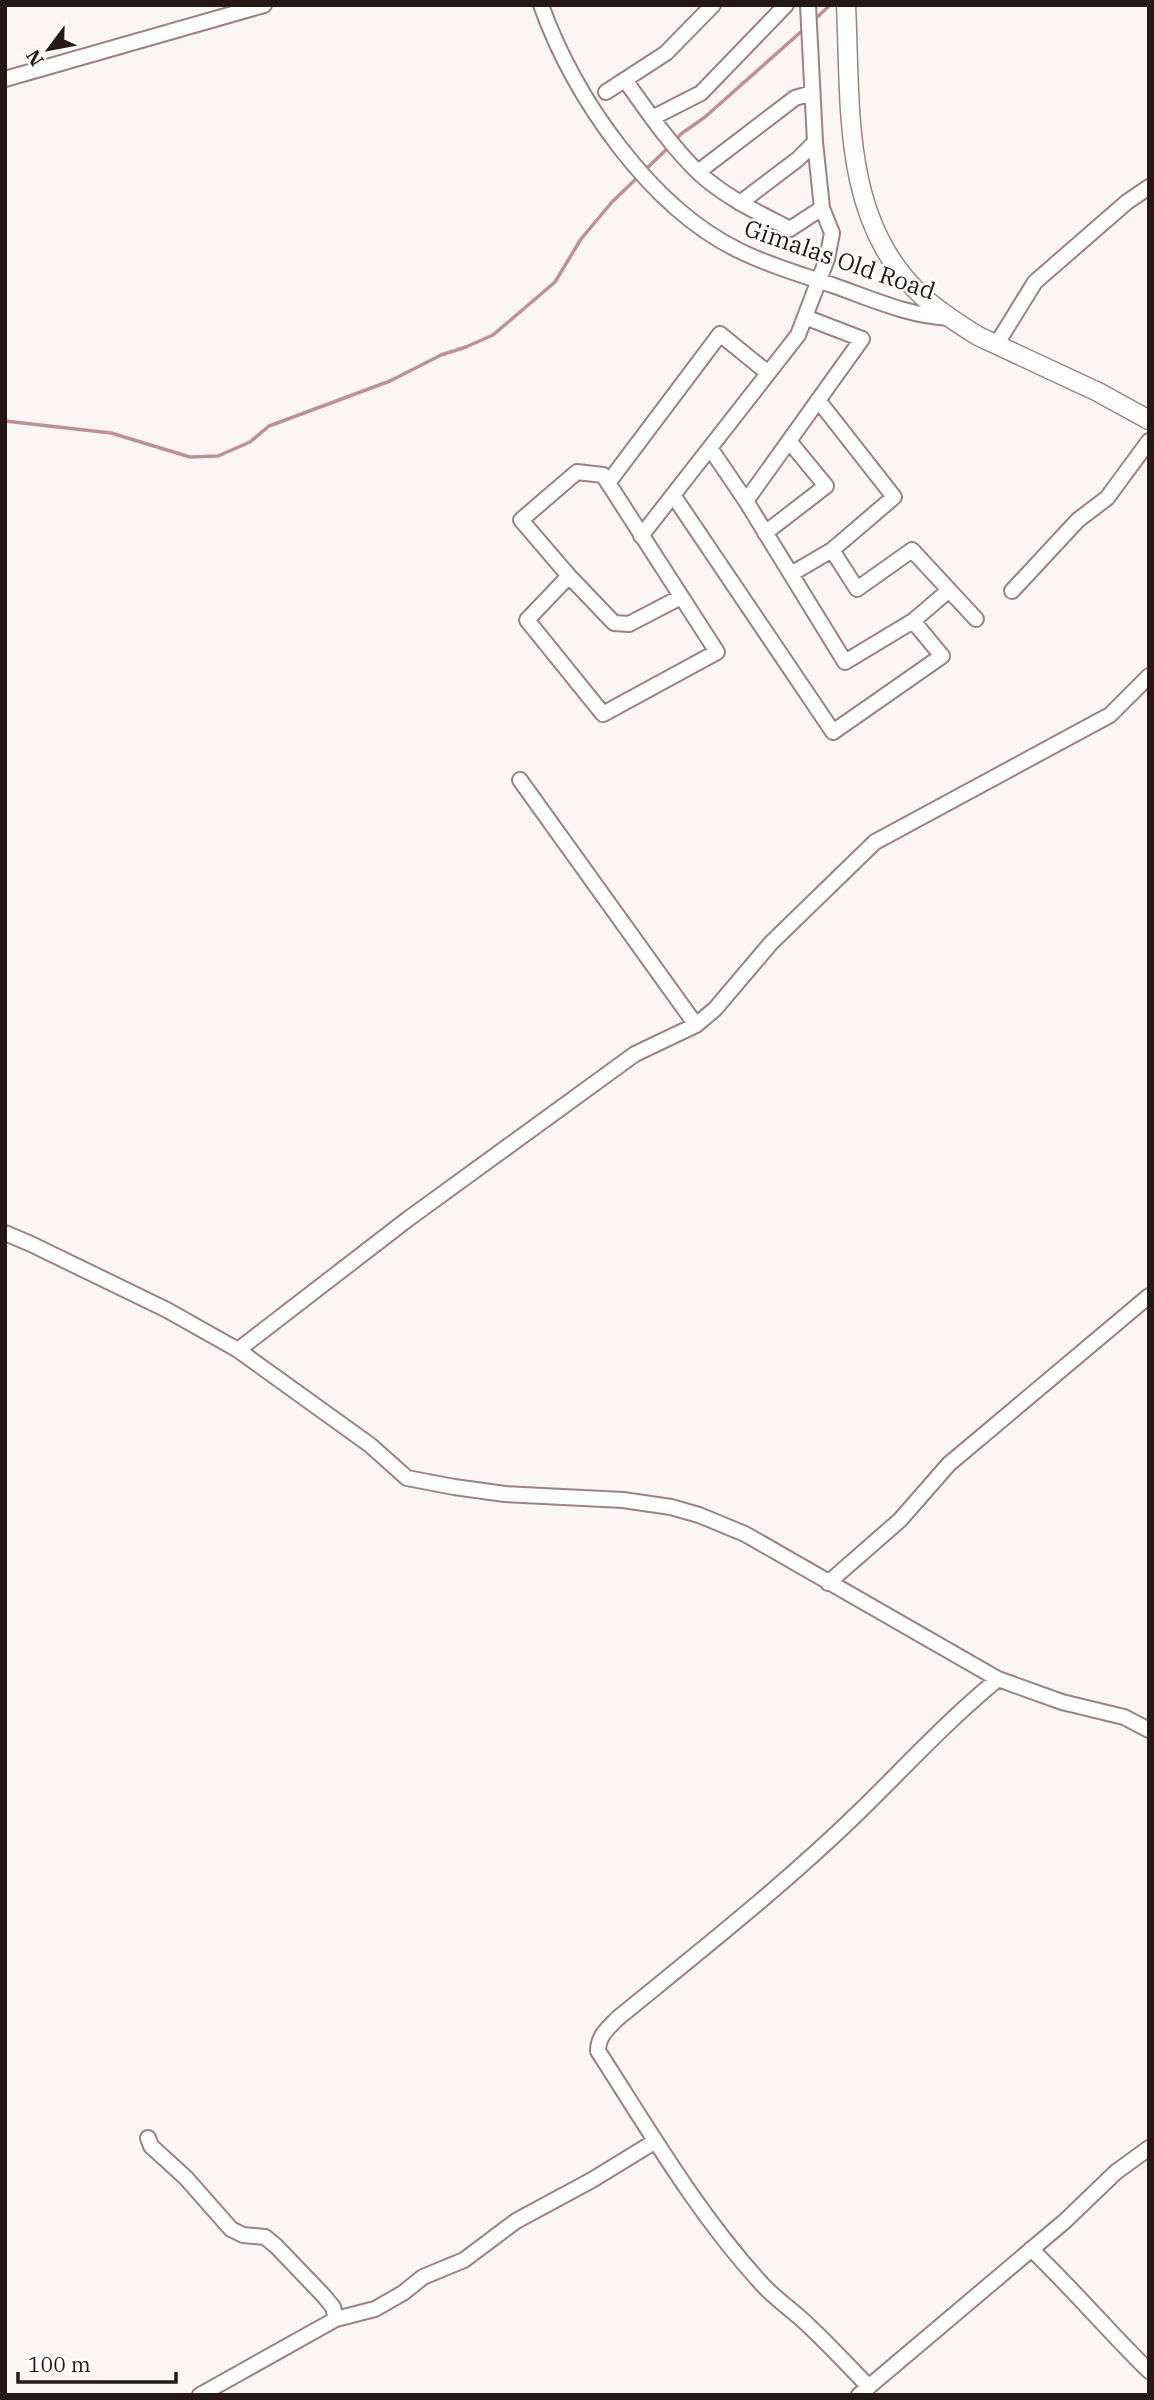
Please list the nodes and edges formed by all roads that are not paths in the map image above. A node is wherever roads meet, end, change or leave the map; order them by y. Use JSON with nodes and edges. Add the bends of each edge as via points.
{"nodes":[{"id":1,"x":264,"y":5,"type":"edge"},
{"id":2,"x":541,"y":5,"type":"edge"},
{"id":3,"x":713,"y":5,"type":"edge"},
{"id":4,"x":786,"y":5,"type":"edge"},
{"id":5,"x":846,"y":5,"type":"edge"},
{"id":6,"x":808,"y":12,"type":"edge"},
{"id":7,"x":5,"y":79,"type":"edge"},
{"id":8,"x":625,"y":80,"type":"junction"},
{"id":9,"x":606,"y":92,"type":"dead end"},
{"id":10,"x":812,"y":93,"type":"junction"},
{"id":11,"x":652,"y":118,"type":"junction"},
{"id":12,"x":815,"y":142,"type":"junction"},
{"id":13,"x":798,"y":159,"type":"junction"},
{"id":14,"x":698,"y":172,"type":"junction"},
{"id":15,"x":819,"y":181,"type":"junction"},
{"id":16,"x":1149,"y":187,"type":"edge"},
{"id":17,"x":740,"y":203,"type":"junction"},
{"id":18,"x":822,"y":208,"type":"junction"},
{"id":19,"x":819,"y":281,"type":"junction"},
{"id":20,"x":805,"y":317,"type":"junction"},
{"id":21,"x":951,"y":318,"type":"junction"},
{"id":22,"x":996,"y":345,"type":"junction"},
{"id":23,"x":768,"y":373,"type":"junction"},
{"id":24,"x":818,"y":400,"type":"junction"},
{"id":25,"x":1149,"y":420,"type":"edge"},
{"id":26,"x":789,"y":441,"type":"junction"},
{"id":27,"x":1149,"y":441,"type":"edge"},
{"id":28,"x":710,"y":448,"type":"junction"},
{"id":29,"x":608,"y":483,"type":"junction"},
{"id":30,"x":673,"y":495,"type":"junction"},
{"id":31,"x":746,"y":500,"type":"junction"},
{"id":32,"x":765,"y":533,"type":"junction"},
{"id":33,"x":641,"y":536,"type":"junction"},
{"id":34,"x":832,"y":550,"type":"junction"},
{"id":35,"x":791,"y":574,"type":"junction"},
{"id":36,"x":569,"y":576,"type":"junction"},
{"id":37,"x":948,"y":591,"type":"junction"},
{"id":38,"x":1012,"y":591,"type":"dead end"},
{"id":39,"x":681,"y":597,"type":"junction"},
{"id":40,"x":976,"y":619,"type":"dead end"},
{"id":41,"x":913,"y":621,"type":"junction"},
{"id":42,"x":1149,"y":676,"type":"edge"},
{"id":43,"x":520,"y":780,"type":"dead end"},
{"id":44,"x":696,"y":1025,"type":"junction"},
{"id":45,"x":5,"y":1233,"type":"edge"},
{"id":46,"x":1149,"y":1296,"type":"edge"},
{"id":47,"x":238,"y":1350,"type":"junction"},
{"id":48,"x":828,"y":1583,"type":"junction"},
{"id":49,"x":998,"y":1679,"type":"junction"},
{"id":50,"x":1149,"y":1730,"type":"edge"},
{"id":51,"x":148,"y":2138,"type":"dead end"},
{"id":52,"x":654,"y":2142,"type":"junction"},
{"id":53,"x":1149,"y":2148,"type":"edge"},
{"id":54,"x":1031,"y":2249,"type":"junction"},
{"id":55,"x":336,"y":2319,"type":"junction"},
{"id":56,"x":1149,"y":2371,"type":"edge"},
{"id":57,"x":864,"y":2391,"type":"edge"},
{"id":58,"x":200,"y":2395,"type":"edge"}],
"edges":[{"from":1,"to":7,"type":"street"},
{"from":2,"to":19,"type":"street","name":"Gimalas Old Road","via":[[574,80],[646,177],[689,219],[732,246]]},
{"from":3,"to":8,"type":"street","via":[[666,53]]},
{"from":4,"to":11,"type":"street","via":[[701,93]]},
{"from":5,"to":21,"type":"main road","via":[[853,149],[863,201],[894,263],[916,291]]},
{"from":6,"to":10,"type":"street"},
{"from":8,"to":9,"type":"street"},
{"from":8,"to":11,"type":"street"},
{"from":10,"to":12,"type":"street"},
{"from":10,"to":14,"type":"street","via":[[795,98]]},
{"from":11,"to":14,"type":"street"},
{"from":12,"to":13,"type":"street"},
{"from":12,"to":15,"type":"street"},
{"from":13,"to":15,"type":"street"},
{"from":13,"to":17,"type":"street"},
{"from":14,"to":17,"type":"street"},
{"from":15,"to":18,"type":"street"},
{"from":16,"to":22,"type":"street","via":[[1035,282]]},
{"from":17,"to":18,"type":"street","via":[[790,229]]},
{"from":18,"to":19,"type":"street","via":[[832,233]]},
{"from":19,"to":20,"type":"street"},
{"from":19,"to":21,"type":"street","name":"Gimalas Old Road","via":[[918,316]]},
{"from":20,"to":23,"type":"street","via":[[798,335]]},
{"from":20,"to":24,"type":"street","via":[[862,339]]},
{"from":21,"to":22,"type":"main road"},
{"from":22,"to":25,"type":"main road"},
{"from":23,"to":28,"type":"street"},
{"from":23,"to":29,"type":"street","via":[[720,334]]},
{"from":24,"to":26,"type":"street"},
{"from":24,"to":34,"type":"street","via":[[894,497]]},
{"from":26,"to":31,"type":"street"},
{"from":26,"to":32,"type":"street","via":[[826,486]]},
{"from":27,"to":38,"type":"street","via":[[1107,498],[1078,520]]},
{"from":28,"to":30,"type":"street"},
{"from":28,"to":31,"type":"street"},
{"from":29,"to":33,"type":"street"},
{"from":29,"to":36,"type":"street","via":[[603,475],[577,472],[521,520]]},
{"from":30,"to":33,"type":"street"},
{"from":30,"to":41,"type":"street","via":[[833,732],[942,656]]},
{"from":31,"to":32,"type":"street"},
{"from":32,"to":35,"type":"street"},
{"from":33,"to":39,"type":"street"},
{"from":34,"to":35,"type":"street"},
{"from":34,"to":37,"type":"street","via":[[857,589],[912,550]]},
{"from":35,"to":41,"type":"street","via":[[845,662]]},
{"from":36,"to":39,"type":"street","via":[[614,623],[629,624]]},
{"from":36,"to":39,"type":"street","via":[[527,620],[603,714],[717,652]]},
{"from":37,"to":40,"type":"street"},
{"from":37,"to":41,"type":"street"},
{"from":42,"to":44,"type":"street","via":[[1110,715],[875,842],[771,943]]},
{"from":43,"to":44,"type":"street"},
{"from":44,"to":47,"type":"street","via":[[635,1054]]},
{"from":45,"to":47,"type":"street","via":[[167,1310]]},
{"from":46,"to":48,"type":"street","via":[[949,1464],[900,1520]]},
{"from":47,"to":48,"type":"street","via":[[370,1445],[407,1478],[505,1494],[671,1507],[745,1534]]},
{"from":48,"to":49,"type":"street"},
{"from":49,"to":50,"type":"street","via":[[1062,1702],[1124,1717]]},
{"from":49,"to":52,"type":"street","via":[[791,1874],[605,2031],[598,2051]]},
{"from":51,"to":55,"type":"street","via":[[231,2229],[265,2237],[276,2246],[323,2295]]},
{"from":52,"to":55,"type":"street","via":[[516,2221],[464,2260],[423,2277],[403,2294],[375,2309]]},
{"from":52,"to":57,"type":"street","via":[[762,2285],[808,2324]]},
{"from":53,"to":54,"type":"street"},
{"from":54,"to":56,"type":"street"},
{"from":54,"to":57,"type":"street"},
{"from":55,"to":58,"type":"street"}]}
